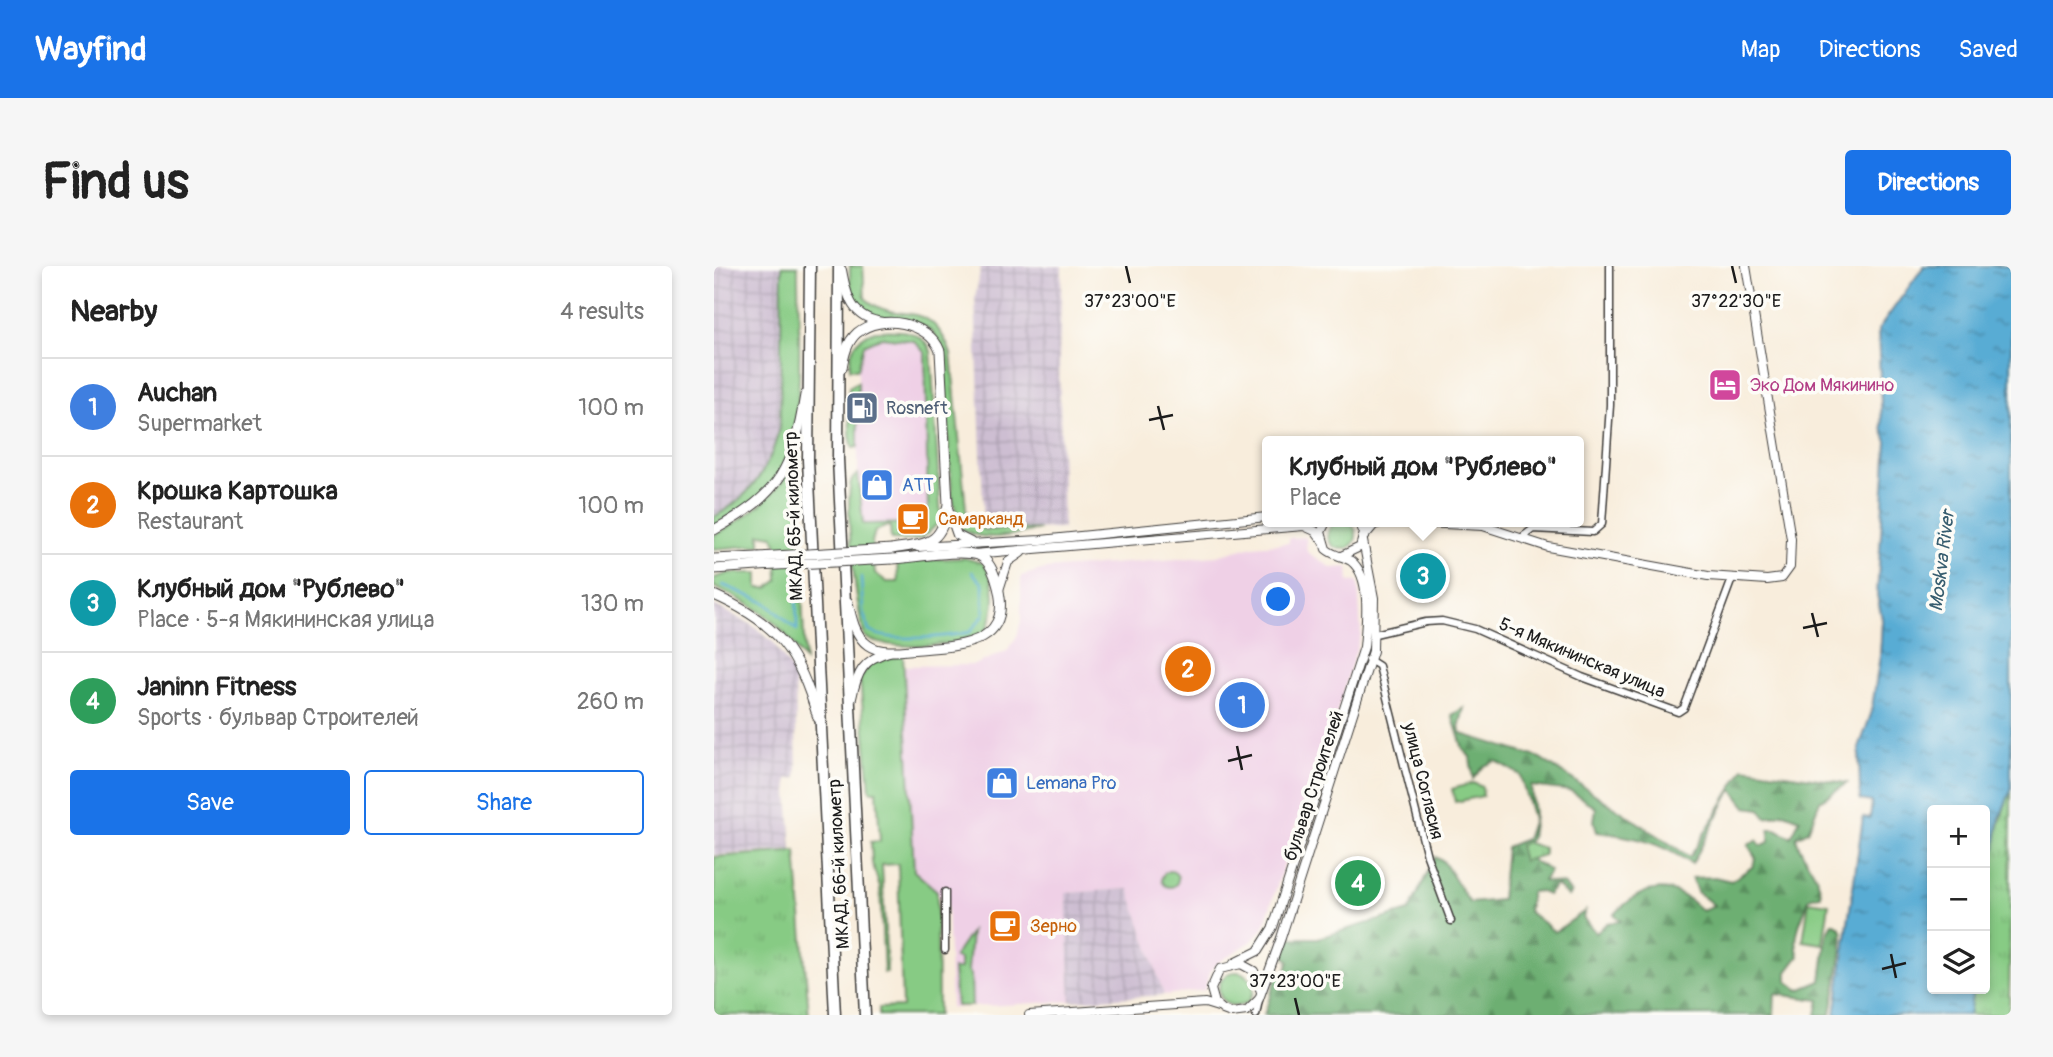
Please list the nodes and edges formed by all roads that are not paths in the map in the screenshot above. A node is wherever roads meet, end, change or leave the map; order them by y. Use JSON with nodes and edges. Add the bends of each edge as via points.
{"nodes":[{"id":1,"x":810,"y":266,"type":"edge"},
{"id":2,"x":841,"y":266,"type":"edge"},
{"id":3,"x":1610,"y":266,"type":"edge"},
{"id":4,"x":1746,"y":266,"type":"edge"},
{"id":5,"x":890,"y":323,"type":"junction"},
{"id":6,"x":808,"y":380,"type":"junction"},
{"id":7,"x":838,"y":393,"type":"junction"},
{"id":8,"x":948,"y":504,"type":"junction"},
{"id":9,"x":1262,"y":517,"type":"edge"},
{"id":10,"x":1292,"y":527,"type":"edge"},
{"id":11,"x":1306,"y":527,"type":"edge"},
{"id":12,"x":1325,"y":527,"type":"edge"},
{"id":13,"x":1360,"y":527,"type":"edge"},
{"id":14,"x":1373,"y":527,"type":"edge"},
{"id":15,"x":1486,"y":527,"type":"edge"},
{"id":16,"x":714,"y":530,"type":"edge"},
{"id":17,"x":1521,"y":538,"type":"junction"},
{"id":18,"x":1321,"y":539,"type":"junction"},
{"id":19,"x":1363,"y":540,"type":"junction"},
{"id":20,"x":984,"y":543,"type":"junction"},
{"id":21,"x":892,"y":549,"type":"junction"},
{"id":22,"x":1028,"y":550,"type":"junction"},
{"id":23,"x":965,"y":555,"type":"junction"},
{"id":24,"x":1341,"y":556,"type":"junction"},
{"id":25,"x":714,"y":559,"type":"edge"},
{"id":26,"x":758,"y":561,"type":"junction"},
{"id":27,"x":842,"y":568,"type":"junction"},
{"id":28,"x":714,"y":569,"type":"edge"},
{"id":29,"x":1732,"y":579,"type":"junction"},
{"id":30,"x":999,"y":590,"type":"junction"},
{"id":31,"x":714,"y":595,"type":"edge"},
{"id":32,"x":1375,"y":634,"type":"junction"},
{"id":33,"x":898,"y":650,"type":"junction"},
{"id":34,"x":1360,"y":658,"type":"junction"},
{"id":35,"x":1370,"y":660,"type":"junction"},
{"id":36,"x":849,"y":711,"type":"junction"},
{"id":37,"x":821,"y":728,"type":"junction"},
{"id":38,"x":822,"y":764,"type":"joint"},
{"id":39,"x":944,"y":892,"type":"dead end"},
{"id":40,"x":1451,"y":921,"type":"dead end"},
{"id":41,"x":944,"y":950,"type":"dead end"},
{"id":42,"x":1234,"y":964,"type":"junction"},
{"id":43,"x":1260,"y":995,"type":"junction"},
{"id":44,"x":1223,"y":1011,"type":"edge"},
{"id":45,"x":835,"y":1015,"type":"edge"},
{"id":46,"x":864,"y":1015,"type":"edge"},
{"id":47,"x":1030,"y":1015,"type":"edge"},
{"id":48,"x":1256,"y":1015,"type":"edge"}],
"edges":[{"from":1,"to":6,"type":"highway","name":"МКАД, 65-й километр"},
{"from":2,"to":5,"type":"street","via":[[852,308],[865,318]]},
{"from":2,"to":7,"type":"highway"},
{"from":3,"to":17,"type":"street","via":[[1610,405],[1602,524],[1593,532],[1533,529]]},
{"from":4,"to":29,"type":"street","via":[[1792,558],[1786,574],[1776,579]]},
{"from":5,"to":7,"type":"main road","via":[[865,328],[851,340]]},
{"from":5,"to":8,"type":"main road","via":[[918,327],[933,337],[940,351]]},
{"from":6,"to":16,"type":"main road","via":[[799,434],[786,469],[756,504]]},
{"from":6,"to":37,"type":"highway","name":"МКАД, 65-й километр"},
{"from":7,"to":27,"type":"highway"},
{"from":8,"to":20,"type":"street","via":[[957,535]]},
{"from":8,"to":21,"type":"main road","via":[[938,536],[921,545]]},
{"from":9,"to":20,"type":"street"},
{"from":10,"to":22,"type":"street","name":"бульвар Строителей"},
{"from":11,"to":18,"type":"street","name":"бульвар Строителей"},
{"from":12,"to":18,"type":"street"},
{"from":13,"to":19,"type":"street","name":"бульвар Строителей"},
{"from":14,"to":19,"type":"street"},
{"from":15,"to":17,"type":"street"},
{"from":17,"to":29,"type":"street","via":[[1576,553]]},
{"from":18,"to":24,"type":"street","name":"бульвар Строителей","via":[[1330,553]]},
{"from":19,"to":24,"type":"street","via":[[1354,552]]},
{"from":19,"to":32,"type":"street","name":"бульвар Строителей","via":[[1371,575]]},
{"from":20,"to":21,"type":"street"},
{"from":21,"to":26,"type":"main road","bridge":true},
{"from":22,"to":23,"type":"street","name":"бульвар Строителей"},
{"from":22,"to":30,"type":"street","via":[[1008,562]]},
{"from":23,"to":26,"type":"main road","bridge":true},
{"from":23,"to":30,"type":"main road","via":[[978,555],[986,561]]},
{"from":24,"to":34,"type":"street","name":"бульвар Строителей","via":[[1359,569],[1363,583],[1366,628]]},
{"from":25,"to":26,"type":"main road"},
{"from":26,"to":28,"type":"main road"},
{"from":27,"to":33,"type":"main road","via":[[860,638],[876,649]]},
{"from":27,"to":36,"type":"highway"},
{"from":29,"to":32,"type":"street","name":"5-я Мякининская улица","via":[[1684,708],[1678,712],[1581,677],[1475,629],[1442,621]]},
{"from":30,"to":33,"type":"main road","via":[[997,622],[979,641]]},
{"from":31,"to":37,"type":"main road","via":[[759,618],[785,642],[801,668]]},
{"from":32,"to":35,"type":"street","name":"бульвар Строителей"},
{"from":33,"to":36,"type":"street","via":[[876,656],[860,668]]},
{"from":34,"to":35,"type":"street"},
{"from":34,"to":42,"type":"street","name":"бульвар Строителей","via":[[1273,927],[1258,951]]},
{"from":35,"to":40,"type":"street","name":"улица Согласия","via":[[1379,666],[1427,856]]},
{"from":35,"to":43,"type":"street","name":"бульвар Строителей"},
{"from":36,"to":46,"type":"highway","name":"МКАД, 66-й километр"},
{"from":37,"to":38,"type":"highway","name":"МКАД, 65-й километр"},
{"from":38,"to":45,"type":"highway","name":"МКАД, 66-й километр"},
{"from":39,"to":41,"type":"street"},
{"from":42,"to":43,"type":"street","via":[[1254,971]]},
{"from":42,"to":44,"type":"street","name":"бульвар Строителей","via":[[1220,969],[1212,981],[1212,996]]},
{"from":43,"to":44,"type":"street","via":[[1247,1011]]},
{"from":43,"to":48,"type":"street","name":"бульвар Строителей"},
{"from":44,"to":47,"type":"street","via":[[1205,1003]]}]}
